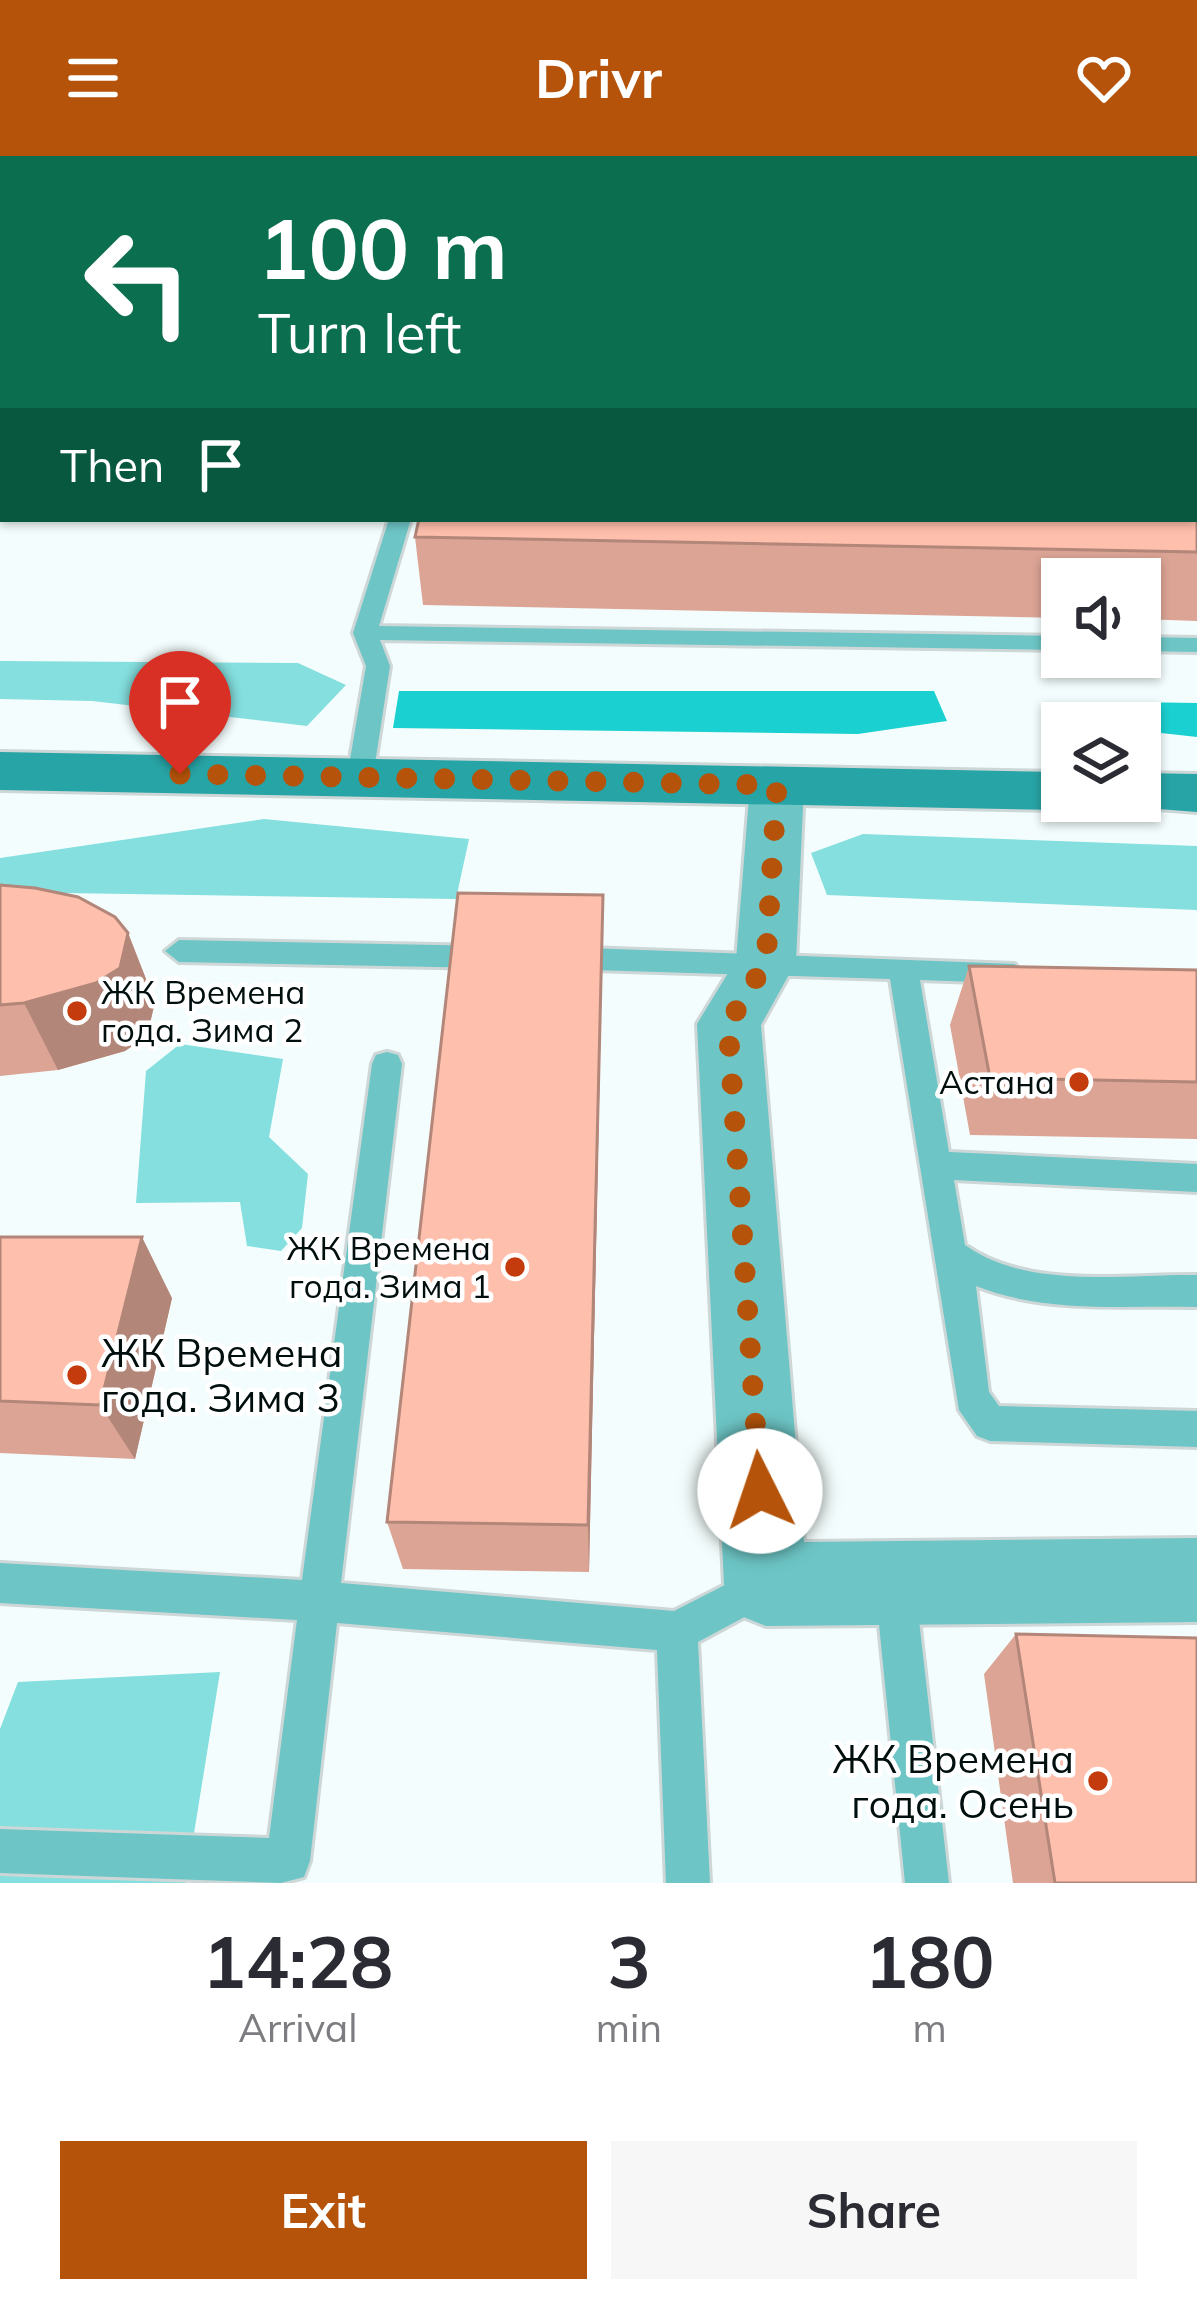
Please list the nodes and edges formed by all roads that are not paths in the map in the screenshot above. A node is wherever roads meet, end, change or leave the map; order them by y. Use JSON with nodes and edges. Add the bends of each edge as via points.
{"nodes":[{"id":1,"x":399,"y":522,"type":"edge"},
{"id":2,"x":365,"y":633,"type":"junction"},
{"id":3,"x":1041,"y":643,"type":"edge"},
{"id":4,"x":1161,"y":644,"type":"edge"},
{"id":5,"x":1197,"y":645,"type":"edge"},
{"id":6,"x":0,"y":771,"type":"edge"},
{"id":7,"x":360,"y":777,"type":"junction"},
{"id":8,"x":777,"y":785,"type":"junction"},
{"id":9,"x":1041,"y":791,"type":"edge"},
{"id":10,"x":1161,"y":792,"type":"edge"},
{"id":11,"x":1197,"y":793,"type":"edge"},
{"id":12,"x":179,"y":951,"type":"dead end"},
{"id":13,"x":766,"y":962,"type":"junction"},
{"id":14,"x":903,"y":968,"type":"junction"},
{"id":15,"x":1039,"y":974,"type":"edge"},
{"id":16,"x":387,"y":1064,"type":"dead end"},
{"id":17,"x":934,"y":1165,"type":"junction"},
{"id":18,"x":1197,"y":1178,"type":"edge"},
{"id":19,"x":955,"y":1259,"type":"junction"},
{"id":20,"x":1197,"y":1291,"type":"edge"},
{"id":21,"x":1197,"y":1429,"type":"edge"},
{"id":22,"x":1197,"y":1580,"type":"edge"},
{"id":23,"x":0,"y":1583,"type":"edge"},
{"id":24,"x":766,"y":1584,"type":"junction"},
{"id":25,"x":895,"y":1584,"type":"junction"},
{"id":26,"x":319,"y":1600,"type":"junction"},
{"id":27,"x":677,"y":1631,"type":"junction"},
{"id":28,"x":0,"y":1851,"type":"edge"},
{"id":29,"x":688,"y":1883,"type":"edge"},
{"id":30,"x":927,"y":1883,"type":"edge"}],
"edges":[{"from":1,"to":2,"type":"lane"},
{"from":2,"to":3,"type":"lane"},
{"from":2,"to":7,"type":"lane","via":[[378,666]]},
{"from":4,"to":5,"type":"lane"},
{"from":6,"to":7,"type":"main road"},
{"from":7,"to":8,"type":"main road"},
{"from":8,"to":9,"type":"main road"},
{"from":8,"to":13,"type":"street"},
{"from":10,"to":11,"type":"main road"},
{"from":12,"to":13,"type":"lane"},
{"from":13,"to":14,"type":"lane"},
{"from":13,"to":24,"type":"street","via":[[728,1024]]},
{"from":14,"to":15,"type":"lane"},
{"from":14,"to":17,"type":"lane"},
{"from":16,"to":26,"type":"lane"},
{"from":17,"to":18,"type":"lane"},
{"from":17,"to":19,"type":"lane"},
{"from":19,"to":20,"type":"lane","via":[[1003,1284]]},
{"from":19,"to":21,"type":"lane","via":[[972,1398],[990,1423]]},
{"from":22,"to":25,"type":"street"},
{"from":23,"to":26,"type":"lane"},
{"from":24,"to":25,"type":"street"},
{"from":24,"to":27,"type":"lane"},
{"from":25,"to":30,"type":"lane"},
{"from":26,"to":27,"type":"lane"},
{"from":26,"to":28,"type":"lane","via":[[288,1861]]},
{"from":27,"to":29,"type":"lane"}]}
